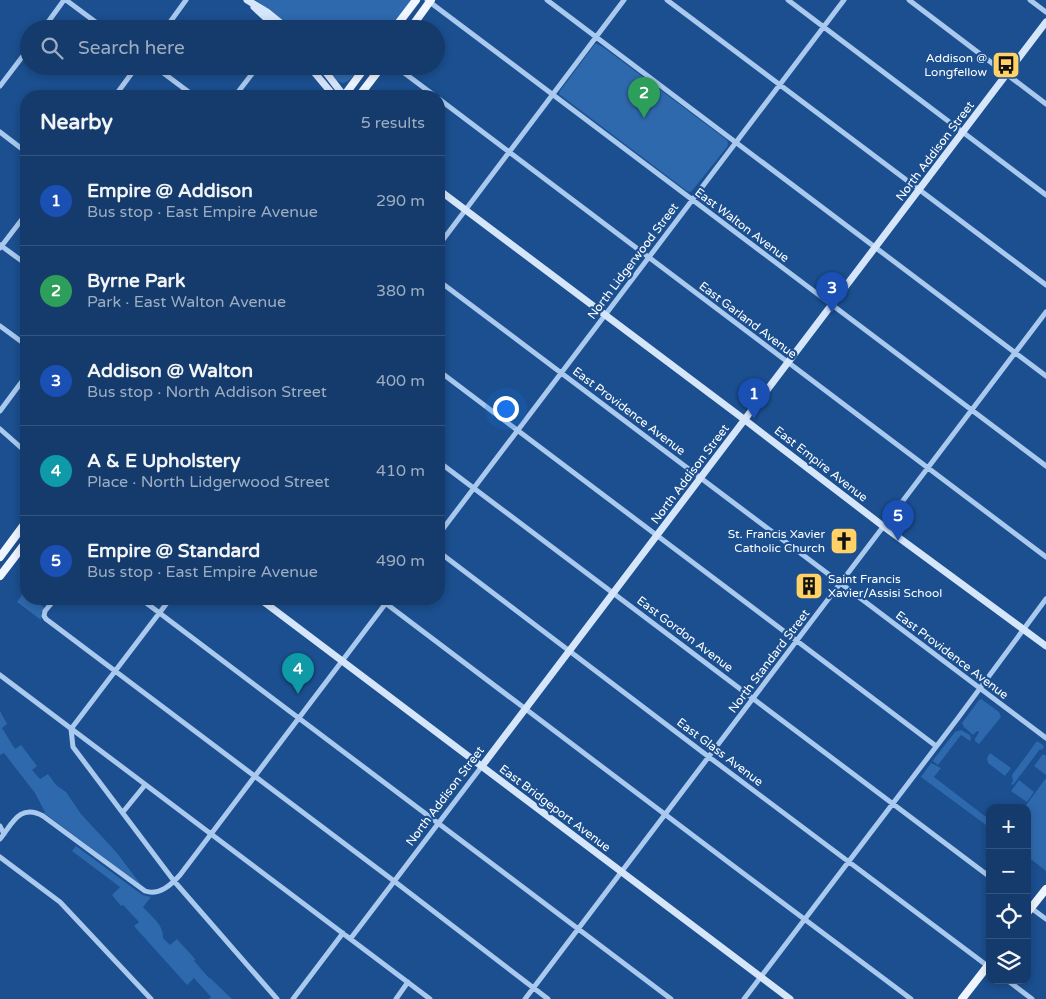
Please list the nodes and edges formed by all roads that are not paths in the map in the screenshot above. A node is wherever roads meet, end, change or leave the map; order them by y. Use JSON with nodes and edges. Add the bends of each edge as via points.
{"nodes":[{"id":1,"x":65,"y":0,"type":"edge"},
{"id":2,"x":186,"y":0,"type":"edge"},
{"id":3,"x":246,"y":0,"type":"edge"},
{"id":4,"x":416,"y":0,"type":"edge"},
{"id":5,"x":547,"y":0,"type":"edge"},
{"id":6,"x":624,"y":0,"type":"edge"},
{"id":7,"x":667,"y":0,"type":"edge"},
{"id":8,"x":788,"y":0,"type":"edge"},
{"id":9,"x":844,"y":0,"type":"edge"},
{"id":10,"x":909,"y":0,"type":"edge"},
{"id":11,"x":1030,"y":0,"type":"edge"},
{"id":12,"x":429,"y":1,"type":"edge"},
{"id":13,"x":1046,"y":12,"type":"edge"},
{"id":14,"x":50,"y":20,"type":"edge"},
{"id":15,"x":93,"y":20,"type":"edge"},
{"id":16,"x":172,"y":20,"type":"edge"},
{"id":17,"x":268,"y":20,"type":"edge"},
{"id":18,"x":277,"y":20,"type":"edge"},
{"id":19,"x":401,"y":20,"type":"edge"},
{"id":20,"x":416,"y":20,"type":"edge"},
{"id":21,"x":1046,"y":22,"type":"edge"},
{"id":22,"x":824,"y":26,"type":"junction"},
{"id":23,"x":596,"y":37,"type":"junction"},
{"id":24,"x":20,"y":60,"type":"edge"},
{"id":25,"x":1007,"y":74,"type":"junction"},
{"id":26,"x":130,"y":75,"type":"edge"},
{"id":27,"x":166,"y":75,"type":"edge"},
{"id":28,"x":251,"y":75,"type":"edge"},
{"id":29,"x":316,"y":75,"type":"edge"},
{"id":30,"x":328,"y":75,"type":"edge"},
{"id":31,"x":359,"y":75,"type":"edge"},
{"id":32,"x":375,"y":75,"type":"edge"},
{"id":33,"x":407,"y":75,"type":"edge"},
{"id":34,"x":780,"y":84,"type":"junction"},
{"id":35,"x":0,"y":86,"type":"edge"},
{"id":36,"x":119,"y":90,"type":"edge"},
{"id":37,"x":186,"y":90,"type":"edge"},
{"id":38,"x":240,"y":90,"type":"edge"},
{"id":39,"x":329,"y":90,"type":"edge"},
{"id":40,"x":339,"y":90,"type":"edge"},
{"id":41,"x":348,"y":90,"type":"edge"},
{"id":42,"x":364,"y":90,"type":"edge"},
{"id":43,"x":427,"y":90,"type":"edge"},
{"id":44,"x":552,"y":94,"type":"junction"},
{"id":45,"x":445,"y":104,"type":"edge"},
{"id":46,"x":1046,"y":104,"type":"edge"},
{"id":47,"x":0,"y":132,"type":"edge"},
{"id":48,"x":964,"y":132,"type":"junction"},
{"id":49,"x":736,"y":142,"type":"junction"},
{"id":50,"x":20,"y":147,"type":"edge"},
{"id":51,"x":509,"y":152,"type":"junction"},
{"id":52,"x":920,"y":189,"type":"junction"},
{"id":53,"x":445,"y":195,"type":"edge"},
{"id":54,"x":1046,"y":195,"type":"edge"},
{"id":55,"x":692,"y":200,"type":"junction"},
{"id":56,"x":465,"y":210,"type":"junction"},
{"id":57,"x":20,"y":222,"type":"edge"},
{"id":58,"x":445,"y":237,"type":"edge"},
{"id":59,"x":1,"y":246,"type":"edge"},
{"id":60,"x":876,"y":248,"type":"junction"},
{"id":61,"x":649,"y":257,"type":"junction"},
{"id":62,"x":20,"y":260,"type":"edge"},
{"id":63,"x":445,"y":285,"type":"edge"},
{"id":64,"x":1046,"y":285,"type":"edge"},
{"id":65,"x":832,"y":305,"type":"junction"},
{"id":66,"x":1046,"y":312,"type":"edge"},
{"id":67,"x":605,"y":315,"type":"junction"},
{"id":68,"x":0,"y":326,"type":"edge"},
{"id":69,"x":20,"y":341,"type":"edge"},
{"id":70,"x":1015,"y":352,"type":"junction"},
{"id":71,"x":788,"y":363,"type":"junction"},
{"id":72,"x":561,"y":372,"type":"junction"},
{"id":73,"x":445,"y":376,"type":"edge"},
{"id":74,"x":1046,"y":376,"type":"edge"},
{"id":75,"x":20,"y":384,"type":"edge"},
{"id":76,"x":971,"y":410,"type":"junction"},
{"id":77,"x":0,"y":411,"type":"edge"},
{"id":78,"x":745,"y":420,"type":"junction"},
{"id":79,"x":0,"y":429,"type":"edge"},
{"id":80,"x":517,"y":430,"type":"junction"},
{"id":81,"x":20,"y":447,"type":"edge"},
{"id":82,"x":445,"y":466,"type":"edge"},
{"id":83,"x":1046,"y":466,"type":"edge"},
{"id":84,"x":927,"y":468,"type":"junction"},
{"id":85,"x":701,"y":478,"type":"junction"},
{"id":86,"x":474,"y":488,"type":"junction"},
{"id":87,"x":445,"y":526,"type":"edge"},
{"id":88,"x":883,"y":526,"type":"junction"},
{"id":89,"x":20,"y":530,"type":"edge"},
{"id":90,"x":657,"y":535,"type":"junction"},
{"id":91,"x":20,"y":550,"type":"edge"},
{"id":92,"x":0,"y":556,"type":"edge"},
{"id":93,"x":445,"y":557,"type":"edge"},
{"id":94,"x":1046,"y":557,"type":"edge"},
{"id":95,"x":0,"y":576,"type":"edge"},
{"id":96,"x":840,"y":584,"type":"junction"},
{"id":97,"x":614,"y":593,"type":"junction"},
{"id":98,"x":1046,"y":599,"type":"edge"},
{"id":99,"x":50,"y":605,"type":"edge"},
{"id":100,"x":149,"y":605,"type":"edge"},
{"id":101,"x":165,"y":605,"type":"edge"},
{"id":102,"x":268,"y":605,"type":"edge"},
{"id":103,"x":385,"y":605,"type":"edge"},
{"id":104,"x":393,"y":605,"type":"edge"},
{"id":105,"x":159,"y":612,"type":"junction"},
{"id":106,"x":1024,"y":629,"type":"junction"},
{"id":107,"x":796,"y":642,"type":"junction"},
{"id":108,"x":1046,"y":646,"type":"edge"},
{"id":109,"x":570,"y":651,"type":"junction"},
{"id":110,"x":342,"y":661,"type":"junction"},
{"id":111,"x":115,"y":671,"type":"junction"},
{"id":112,"x":0,"y":675,"type":"edge"},
{"id":113,"x":980,"y":688,"type":"junction"},
{"id":114,"x":753,"y":699,"type":"junction"},
{"id":115,"x":526,"y":708,"type":"junction"},
{"id":116,"x":299,"y":718,"type":"junction"},
{"id":117,"x":71,"y":729,"type":"junction"},
{"id":118,"x":1046,"y":738,"type":"edge"},
{"id":119,"x":936,"y":746,"type":"junction"},
{"id":120,"x":709,"y":756,"type":"junction"},
{"id":121,"x":482,"y":766,"type":"junction"},
{"id":122,"x":255,"y":776,"type":"junction"},
{"id":123,"x":145,"y":785,"type":"junction"},
{"id":124,"x":892,"y":803,"type":"junction"},
{"id":125,"x":123,"y":812,"type":"junction"},
{"id":126,"x":664,"y":815,"type":"junction"},
{"id":127,"x":438,"y":824,"type":"junction"},
{"id":128,"x":0,"y":826,"type":"edge"},
{"id":129,"x":4,"y":834,"type":"junction"},
{"id":130,"x":211,"y":834,"type":"junction"},
{"id":131,"x":0,"y":839,"type":"edge"},
{"id":132,"x":0,"y":857,"type":"edge"},
{"id":133,"x":848,"y":862,"type":"junction"},
{"id":134,"x":621,"y":872,"type":"junction"},
{"id":135,"x":986,"y":874,"type":"edge"},
{"id":136,"x":174,"y":881,"type":"junction"},
{"id":137,"x":394,"y":881,"type":"junction"},
{"id":138,"x":1046,"y":889,"type":"edge"},
{"id":139,"x":1031,"y":906,"type":"edge"},
{"id":140,"x":1031,"y":911,"type":"edge"},
{"id":141,"x":804,"y":919,"type":"junction"},
{"id":142,"x":1046,"y":919,"type":"edge"},
{"id":143,"x":577,"y":929,"type":"junction"},
{"id":144,"x":343,"y":933,"type":"junction"},
{"id":145,"x":350,"y":938,"type":"junction"},
{"id":146,"x":986,"y":963,"type":"edge"},
{"id":147,"x":986,"y":969,"type":"edge"},
{"id":148,"x":761,"y":977,"type":"junction"},
{"id":149,"x":408,"y":982,"type":"junction"},
{"id":150,"x":1012,"y":984,"type":"edge"},
{"id":151,"x":533,"y":988,"type":"junction"},
{"id":152,"x":151,"y":999,"type":"edge"},
{"id":153,"x":277,"y":999,"type":"edge"},
{"id":154,"x":293,"y":999,"type":"edge"},
{"id":155,"x":396,"y":999,"type":"edge"},
{"id":156,"x":430,"y":999,"type":"edge"},
{"id":157,"x":525,"y":999,"type":"edge"},
{"id":158,"x":548,"y":999,"type":"edge"},
{"id":159,"x":671,"y":999,"type":"edge"},
{"id":160,"x":744,"y":999,"type":"edge"},
{"id":161,"x":790,"y":999,"type":"edge"},
{"id":162,"x":911,"y":999,"type":"edge"},
{"id":163,"x":962,"y":999,"type":"edge"},
{"id":164,"x":1032,"y":999,"type":"edge"}],
"edges":[{"from":1,"to":14,"type":"street"},
{"from":1,"to":15,"type":"street"},
{"from":2,"to":16,"type":"street"},
{"from":3,"to":17,"type":"street"},
{"from":3,"to":18,"type":"street"},
{"from":4,"to":19,"type":"main road"},
{"from":5,"to":23,"type":"street"},
{"from":6,"to":23,"type":"street"},
{"from":7,"to":34,"type":"street"},
{"from":8,"to":22,"type":"street"},
{"from":9,"to":22,"type":"street","name":"North Lidgerwood Street"},
{"from":10,"to":25,"type":"street"},
{"from":11,"to":13,"type":"street"},
{"from":12,"to":20,"type":"main road"},
{"from":12,"to":44,"type":"street","name":"East Walton Avenue"},
{"from":21,"to":25,"type":"street","name":"North Addison Street"},
{"from":22,"to":34,"type":"street","name":"North Lidgerwood Street"},
{"from":22,"to":48,"type":"street"},
{"from":23,"to":44,"type":"street"},
{"from":23,"to":49,"type":"street"},
{"from":24,"to":35,"type":"street"},
{"from":25,"to":46,"type":"street"},
{"from":25,"to":48,"type":"street","name":"North Addison Street"},
{"from":26,"to":36,"type":"street"},
{"from":27,"to":37,"type":"street"},
{"from":28,"to":38,"type":"street"},
{"from":29,"to":39,"type":"street"},
{"from":30,"to":40,"type":"street"},
{"from":31,"to":41,"type":"main road"},
{"from":32,"to":42,"type":"main road"},
{"from":33,"to":43,"type":"street"},
{"from":34,"to":49,"type":"street","name":"North Lidgerwood Street"},
{"from":34,"to":52,"type":"street"},
{"from":44,"to":51,"type":"street"},
{"from":44,"to":55,"type":"street","name":"East Walton Avenue"},
{"from":45,"to":51,"type":"street","name":"East Garland Avenue"},
{"from":47,"to":50,"type":"street"},
{"from":48,"to":52,"type":"street","name":"North Addison Street"},
{"from":48,"to":54,"type":"street"},
{"from":49,"to":55,"type":"street","name":"North Lidgerwood Street"},
{"from":49,"to":60,"type":"street"},
{"from":51,"to":56,"type":"street"},
{"from":51,"to":61,"type":"street","name":"East Garland Avenue"},
{"from":52,"to":60,"type":"street","name":"North Addison Street"},
{"from":52,"to":64,"type":"street"},
{"from":53,"to":56,"type":"street","name":"East Empire Avenue"},
{"from":55,"to":61,"type":"street","name":"North Lidgerwood Street"},
{"from":55,"to":65,"type":"street","name":"East Walton Avenue"},
{"from":56,"to":58,"type":"street"},
{"from":56,"to":67,"type":"street","name":"East Empire Avenue"},
{"from":57,"to":59,"type":"street"},
{"from":59,"to":62,"type":"street"},
{"from":60,"to":65,"type":"street","name":"North Addison Street"},
{"from":60,"to":70,"type":"street"},
{"from":61,"to":67,"type":"street","name":"North Lidgerwood Street"},
{"from":61,"to":71,"type":"street","name":"East Garland Avenue"},
{"from":63,"to":72,"type":"street","name":"East Providence Avenue"},
{"from":65,"to":71,"type":"street","name":"North Addison Street"},
{"from":65,"to":76,"type":"street","name":"East Walton Avenue"},
{"from":66,"to":70,"type":"street","name":"North Standard Street"},
{"from":67,"to":72,"type":"street","name":"North Lidgerwood Street"},
{"from":67,"to":78,"type":"street","name":"East Empire Avenue"},
{"from":68,"to":69,"type":"street"},
{"from":70,"to":74,"type":"street"},
{"from":70,"to":76,"type":"street","name":"North Standard Street"},
{"from":71,"to":78,"type":"street","name":"North Addison Street"},
{"from":71,"to":84,"type":"street","name":"East Garland Avenue"},
{"from":72,"to":80,"type":"street","name":"North Lidgerwood Street"},
{"from":72,"to":85,"type":"street","name":"East Providence Avenue"},
{"from":73,"to":80,"type":"street"},
{"from":75,"to":77,"type":"street"},
{"from":76,"to":83,"type":"street","name":"East Walton Avenue"},
{"from":76,"to":84,"type":"street","name":"North Standard Street"},
{"from":78,"to":85,"type":"street","name":"North Addison Street"},
{"from":78,"to":88,"type":"street","name":"East Empire Avenue"},
{"from":79,"to":81,"type":"street"},
{"from":80,"to":86,"type":"street","name":"North Lidgerwood Street"},
{"from":80,"to":90,"type":"street"},
{"from":82,"to":86,"type":"street","name":"East Gordon Avenue"},
{"from":84,"to":88,"type":"street","name":"North Standard Street"},
{"from":84,"to":94,"type":"street","name":"East Garland Avenue"},
{"from":85,"to":90,"type":"street","name":"North Addison Street"},
{"from":85,"to":96,"type":"street","name":"East Providence Avenue"},
{"from":86,"to":87,"type":"street","name":"North Lidgerwood Street"},
{"from":86,"to":97,"type":"street","name":"East Gordon Avenue"},
{"from":88,"to":96,"type":"street","name":"North Standard Street"},
{"from":88,"to":106,"type":"street","name":"East Empire Avenue"},
{"from":89,"to":92,"type":"main road"},
{"from":90,"to":97,"type":"street","name":"North Addison Street"},
{"from":90,"to":107,"type":"street"},
{"from":91,"to":95,"type":"main road"},
{"from":93,"to":109,"type":"street","name":"East Glass Avenue"},
{"from":96,"to":107,"type":"street","name":"North Standard Street"},
{"from":96,"to":113,"type":"street","name":"East Providence Avenue"},
{"from":97,"to":109,"type":"street","name":"North Addison Street"},
{"from":97,"to":114,"type":"street","name":"East Gordon Avenue"},
{"from":98,"to":106,"type":"street"},
{"from":99,"to":111,"type":"street","via":[[45,611],[46,619]]},
{"from":100,"to":105,"type":"street"},
{"from":101,"to":105,"type":"street"},
{"from":102,"to":110,"type":"street","name":"East Bridgeport Avenue"},
{"from":103,"to":110,"type":"street"},
{"from":104,"to":115,"type":"street"},
{"from":105,"to":111,"type":"street"},
{"from":105,"to":116,"type":"street"},
{"from":106,"to":108,"type":"street","name":"East Empire Avenue"},
{"from":106,"to":113,"type":"street"},
{"from":107,"to":114,"type":"street","name":"North Standard Street"},
{"from":107,"to":119,"type":"street"},
{"from":109,"to":115,"type":"street","name":"North Addison Street"},
{"from":109,"to":120,"type":"street","name":"East Glass Avenue"},
{"from":110,"to":116,"type":"street"},
{"from":110,"to":121,"type":"street","name":"East Bridgeport Avenue"},
{"from":111,"to":117,"type":"street"},
{"from":111,"to":122,"type":"street"},
{"from":112,"to":117,"type":"street"},
{"from":113,"to":118,"type":"street","name":"East Providence Avenue"},
{"from":113,"to":119,"type":"street"},
{"from":114,"to":120,"type":"street","name":"North Standard Street"},
{"from":114,"to":124,"type":"street","name":"East Gordon Avenue"},
{"from":115,"to":121,"type":"street","name":"North Addison Street"},
{"from":115,"to":126,"type":"street"},
{"from":116,"to":122,"type":"street"},
{"from":116,"to":127,"type":"street"},
{"from":117,"to":123,"type":"street"},
{"from":117,"to":125,"type":"street","via":[[73,746]]},
{"from":119,"to":124,"type":"street"},
{"from":120,"to":126,"type":"street","name":"North Standard Street"},
{"from":120,"to":133,"type":"street","name":"East Glass Avenue"},
{"from":121,"to":127,"type":"street","name":"North Addison Street"},
{"from":121,"to":134,"type":"street","name":"East Bridgeport Avenue"},
{"from":122,"to":130,"type":"street"},
{"from":122,"to":137,"type":"street"},
{"from":123,"to":125,"type":"street"},
{"from":123,"to":130,"type":"street"},
{"from":124,"to":133,"type":"street"},
{"from":124,"to":135,"type":"street","name":"East Gordon Avenue"},
{"from":125,"to":136,"type":"street"},
{"from":126,"to":134,"type":"street","name":"North Standard Street"},
{"from":126,"to":141,"type":"street"},
{"from":127,"to":137,"type":"street","name":"North Addison Street"},
{"from":127,"to":143,"type":"street"},
{"from":128,"to":129,"type":"street"},
{"from":129,"to":131,"type":"street"},
{"from":129,"to":136,"type":"street","via":[[20,814],[31,811],[43,816],[147,892],[160,891]]},
{"from":130,"to":136,"type":"street"},
{"from":130,"to":144,"type":"street"},
{"from":132,"to":152,"type":"street","via":[[60,902]]},
{"from":133,"to":141,"type":"street"},
{"from":133,"to":146,"type":"street","name":"East Glass Avenue"},
{"from":134,"to":143,"type":"street","name":"North Standard Street"},
{"from":134,"to":148,"type":"street","name":"East Bridgeport Avenue"},
{"from":136,"to":153,"type":"street"},
{"from":137,"to":145,"type":"street","name":"North Addison Street"},
{"from":137,"to":151,"type":"street"},
{"from":138,"to":139,"type":"main road"},
{"from":140,"to":142,"type":"street"},
{"from":141,"to":148,"type":"street"},
{"from":141,"to":162,"type":"street"},
{"from":143,"to":151,"type":"street","name":"North Standard Street"},
{"from":143,"to":159,"type":"street"},
{"from":144,"to":145,"type":"street"},
{"from":144,"to":154,"type":"street"},
{"from":145,"to":149,"type":"street"},
{"from":147,"to":163,"type":"main road"},
{"from":148,"to":160,"type":"street"},
{"from":148,"to":161,"type":"street","name":"East Bridgeport Avenue"},
{"from":149,"to":155,"type":"street"},
{"from":149,"to":156,"type":"street"},
{"from":150,"to":164,"type":"street"},
{"from":151,"to":157,"type":"street","name":"North Standard Street"},
{"from":151,"to":158,"type":"street"}]}
